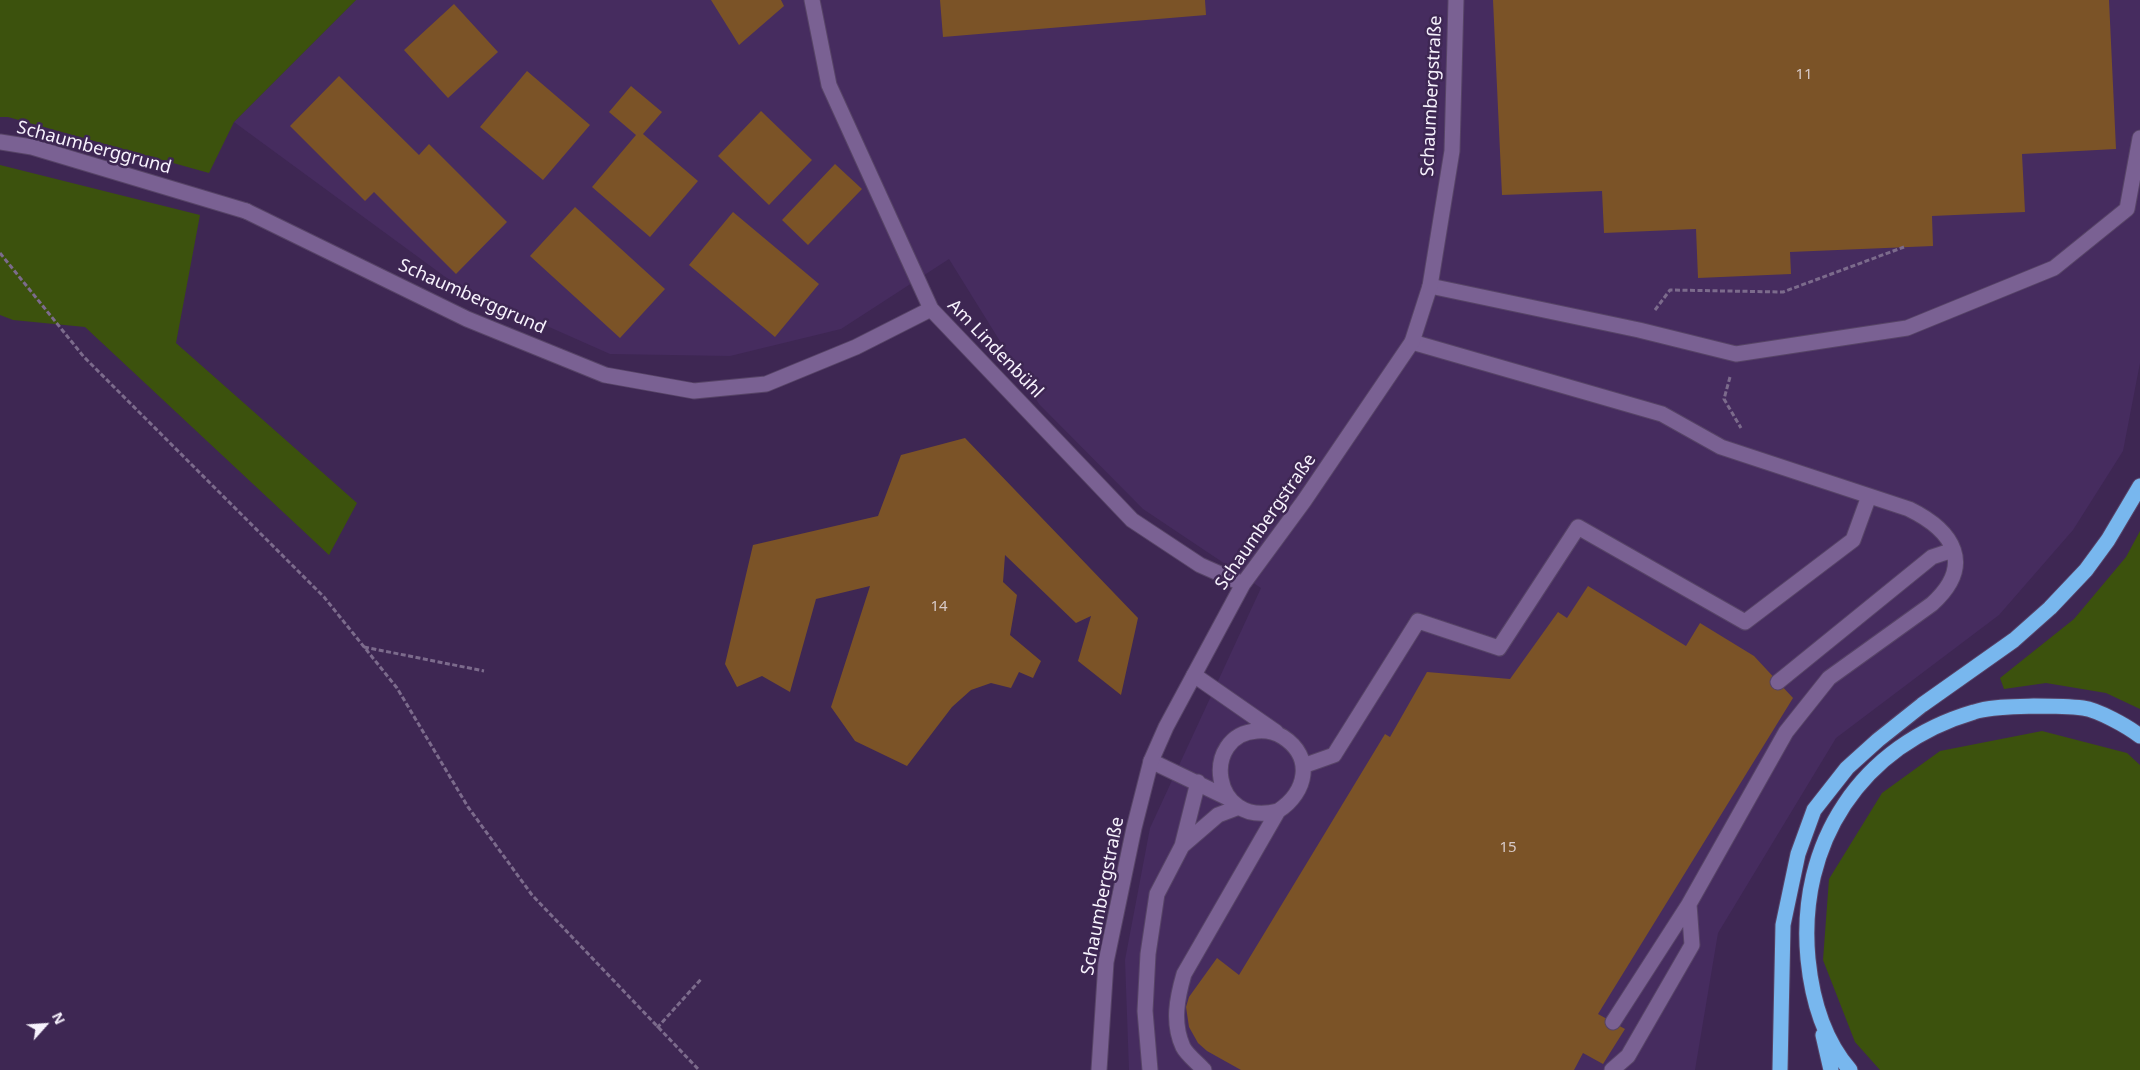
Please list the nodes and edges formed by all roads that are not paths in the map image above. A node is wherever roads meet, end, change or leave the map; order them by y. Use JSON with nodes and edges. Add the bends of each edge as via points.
{"nodes":[{"id":1,"x":812,"y":0,"type":"edge"},
{"id":2,"x":1456,"y":0,"type":"edge"},
{"id":3,"x":2140,"y":138,"type":"edge"},
{"id":4,"x":0,"y":142,"type":"edge"},
{"id":5,"x":1430,"y":286,"type":"junction"},
{"id":6,"x":931,"y":309,"type":"junction"},
{"id":7,"x":1412,"y":342,"type":"junction"},
{"id":8,"x":2140,"y":486,"type":"edge"},
{"id":9,"x":1869,"y":496,"type":"junction"},
{"id":10,"x":1953,"y":550,"type":"junction"},
{"id":11,"x":1243,"y":584,"type":"junction"},
{"id":12,"x":1194,"y":675,"type":"junction"},
{"id":13,"x":1778,"y":682,"type":"dead end"},
{"id":14,"x":1279,"y":734,"type":"junction"},
{"id":15,"x":2140,"y":736,"type":"edge"},
{"id":16,"x":1151,"y":761,"type":"junction"},
{"id":17,"x":1303,"y":766,"type":"junction"},
{"id":18,"x":1198,"y":782,"type":"junction"},
{"id":19,"x":1233,"y":803,"type":"junction"},
{"id":20,"x":1278,"y":810,"type":"junction"},
{"id":21,"x":1182,"y":846,"type":"junction"},
{"id":22,"x":1689,"y":904,"type":"junction"},
{"id":23,"x":1818,"y":1018,"type":"junction"},
{"id":24,"x":1613,"y":1022,"type":"dead end"},
{"id":25,"x":1099,"y":1070,"type":"edge"},
{"id":26,"x":1150,"y":1070,"type":"edge"},
{"id":27,"x":1204,"y":1070,"type":"edge"},
{"id":28,"x":1612,"y":1070,"type":"edge"},
{"id":29,"x":1780,"y":1070,"type":"edge"},
{"id":30,"x":1831,"y":1070,"type":"edge"},
{"id":31,"x":1850,"y":1070,"type":"edge"}],
"edges":[{"from":1,"to":6,"type":"street","name":"Am Lindenbühl","via":[[829,85]]},
{"from":2,"to":5,"type":"street","name":"Schaumbergstraße","via":[[1452,151]]},
{"from":3,"to":5,"type":"street","via":[[2126,209],[2054,268],[1906,328],[1736,354]]},
{"from":4,"to":6,"type":"street","name":"Schaumberggrund","via":[[32,147],[246,210],[486,327],[605,374],[694,390],[766,384],[856,347]]},
{"from":5,"to":7,"type":"street","name":"Schaumbergstraße"},
{"from":6,"to":11,"type":"street","name":"Am Lindenbühl","via":[[1132,520],[1200,565]]},
{"from":7,"to":9,"type":"street","via":[[1662,414],[1721,447]]},
{"from":7,"to":11,"type":"street","name":"Schaumbergstraße"},
{"from":8,"to":29,"type":"highway","via":[[2086,570],[2050,608],[2014,640],[1878,740],[1847,768],[1814,810],[1798,854],[1784,925]]},
{"from":9,"to":10,"type":"street","via":[[1926,518],[1945,533]]},
{"from":9,"to":17,"type":"street","via":[[1852,540],[1744,622],[1578,527],[1499,648],[1418,621],[1334,754]]},
{"from":10,"to":13,"type":"street","via":[[1932,558]]},
{"from":10,"to":22,"type":"street","via":[[1952,581],[1932,604],[1829,678],[1807,703],[1786,732]]},
{"from":11,"to":12,"type":"street","name":"Schaumbergstraße"},
{"from":12,"to":14,"type":"street"},
{"from":12,"to":16,"type":"street","name":"Schaumbergstraße"},
{"from":14,"to":17,"type":"street","via":[[1291,742]]},
{"from":14,"to":19,"type":"street","via":[[1253,731],[1230,745],[1222,757],[1220,771],[1221,785]]},
{"from":15,"to":23,"type":"highway","via":[[2130,728],[2085,708],[2014,707],[1974,711],[1932,729],[1892,753],[1860,782],[1830,825],[1816,863],[1807,900],[1805,926]]},
{"from":16,"to":18,"type":"street"},
{"from":16,"to":25,"type":"street","name":"Schaumbergstraße","via":[[1106,962]]},
{"from":17,"to":20,"type":"street","via":[[1303,780],[1298,792],[1290,803]]},
{"from":18,"to":19,"type":"street"},
{"from":18,"to":21,"type":"street"},
{"from":19,"to":20,"type":"street","via":[[1252,813],[1266,814]]},
{"from":19,"to":21,"type":"street"},
{"from":20,"to":27,"type":"street","via":[[1184,974],[1177,999],[1177,1025],[1184,1048]]},
{"from":21,"to":26,"type":"street","via":[[1158,894],[1148,954],[1145,1011]]},
{"from":22,"to":24,"type":"street"},
{"from":22,"to":28,"type":"street","via":[[1692,945],[1628,1056]]},
{"from":23,"to":30,"type":"highway"},
{"from":23,"to":31,"type":"highway"}]}
